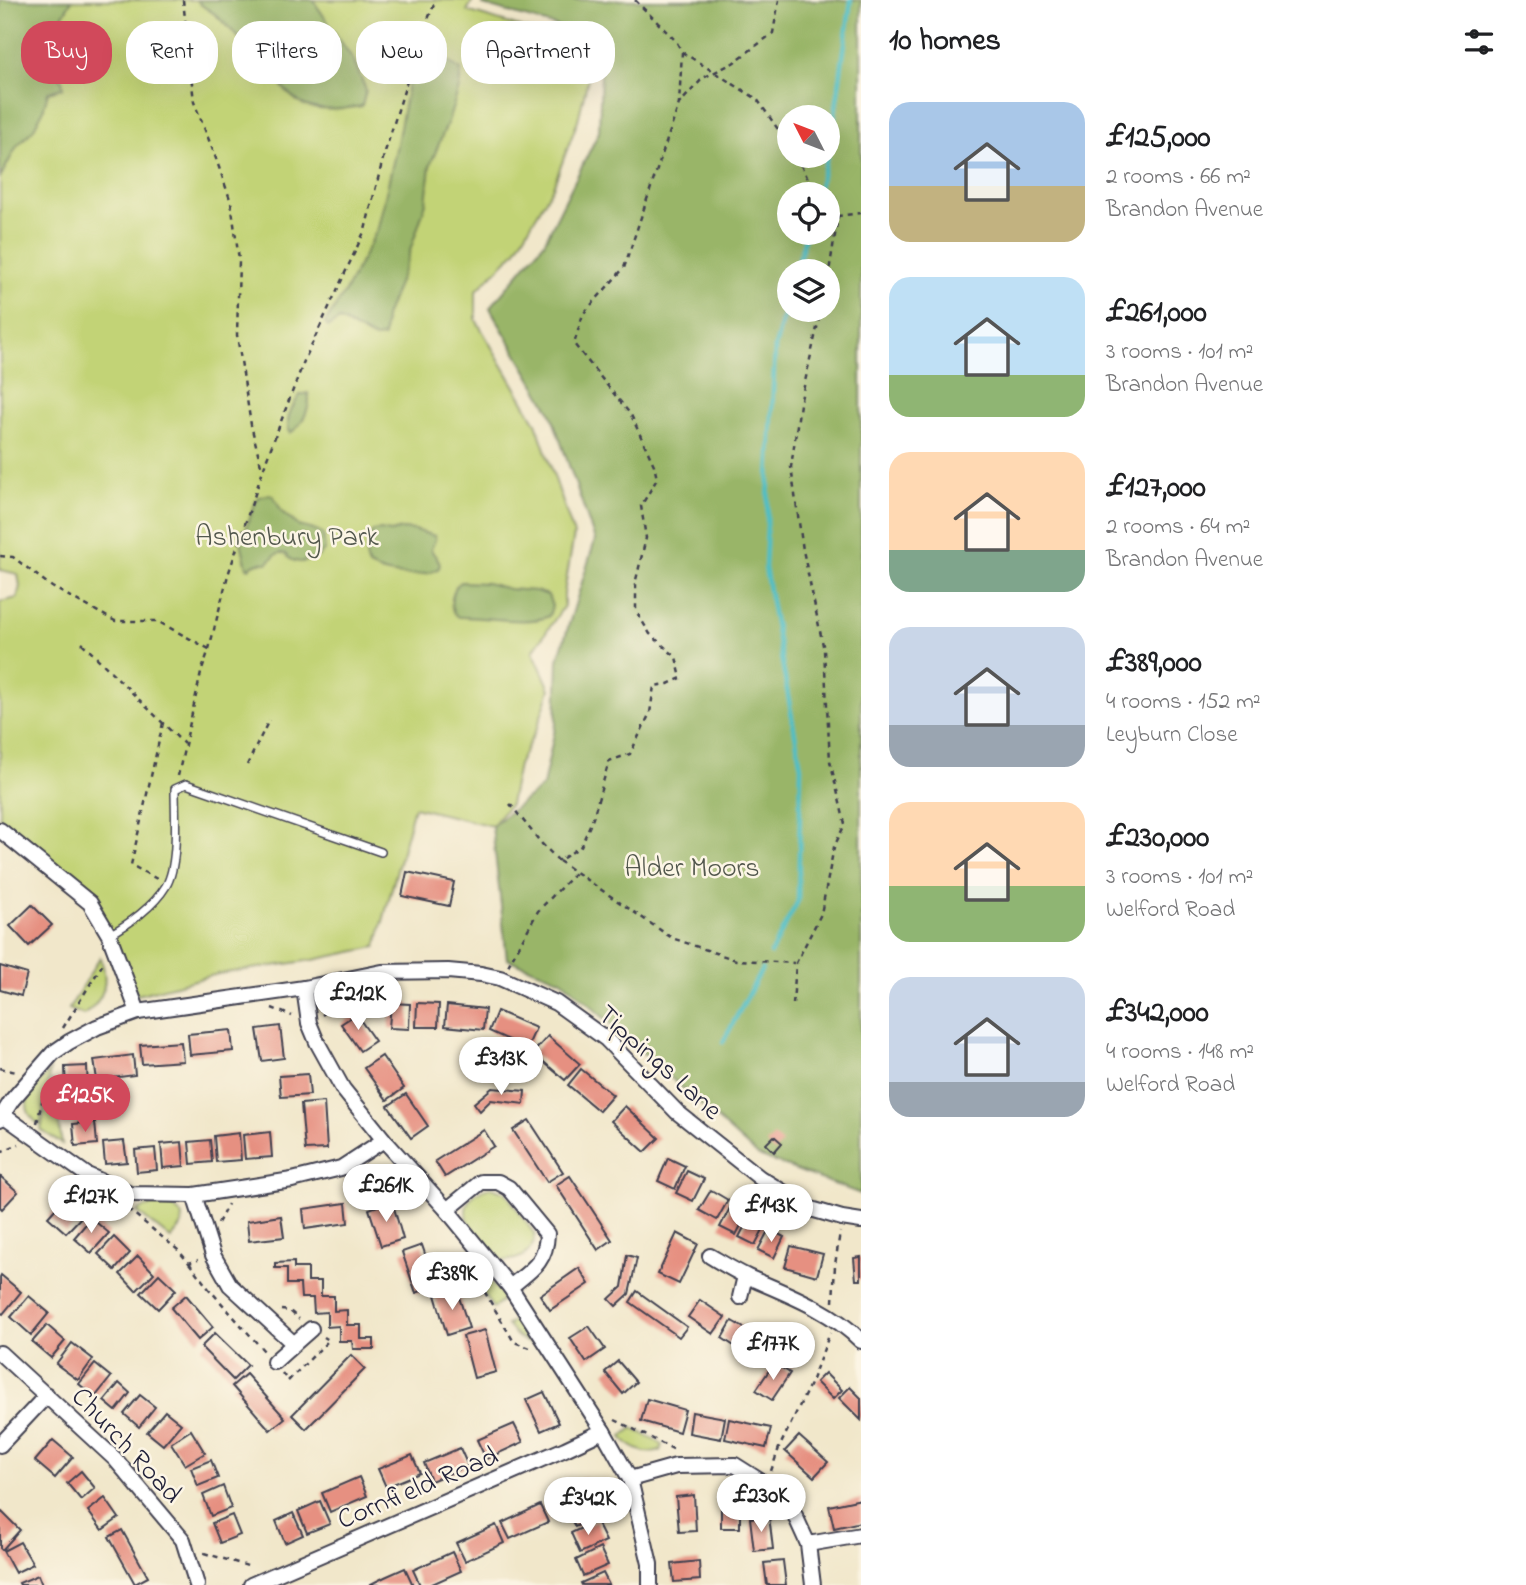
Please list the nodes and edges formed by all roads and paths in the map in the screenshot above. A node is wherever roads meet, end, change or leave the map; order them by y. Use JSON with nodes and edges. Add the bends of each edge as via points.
{"nodes":[{"id":1,"x":183,"y":0,"type":"edge"},
{"id":2,"x":436,"y":0,"type":"edge"},
{"id":3,"x":635,"y":0,"type":"edge"},
{"id":4,"x":779,"y":0,"type":"edge"},
{"id":5,"x":682,"y":52,"type":"junction"},
{"id":6,"x":715,"y":72,"type":"junction"},
{"id":7,"x":679,"y":104,"type":"junction"},
{"id":8,"x":777,"y":128,"type":"edge"},
{"id":9,"x":861,"y":213,"type":"edge"},
{"id":10,"x":840,"y":216,"type":"edge"},
{"id":11,"x":818,"y":322,"type":"edge"},
{"id":12,"x":262,"y":471,"type":"junction"},
{"id":13,"x":0,"y":556,"type":"edge"},
{"id":14,"x":82,"y":643,"type":"dead end"},
{"id":15,"x":209,"y":649,"type":"junction"},
{"id":16,"x":269,"y":720,"type":"dead end"},
{"id":17,"x":163,"y":723,"type":"junction"},
{"id":18,"x":184,"y":744,"type":"junction"},
{"id":19,"x":247,"y":765,"type":"dead end"},
{"id":20,"x":175,"y":789,"type":"junction"},
{"id":21,"x":510,"y":804,"type":"dead end"},
{"id":22,"x":0,"y":830,"type":"edge"},
{"id":23,"x":381,"y":852,"type":"dead end"},
{"id":24,"x":558,"y":862,"type":"junction"},
{"id":25,"x":575,"y":873,"type":"junction"},
{"id":26,"x":167,"y":884,"type":"junction"},
{"id":27,"x":111,"y":941,"type":"junction"},
{"id":28,"x":796,"y":963,"type":"junction"},
{"id":29,"x":500,"y":978,"type":"junction"},
{"id":30,"x":304,"y":988,"type":"junction"},
{"id":31,"x":793,"y":1004,"type":"dead end"},
{"id":32,"x":138,"y":1012,"type":"junction"},
{"id":33,"x":62,"y":1029,"type":"dead end"},
{"id":34,"x":54,"y":1054,"type":"junction"},
{"id":35,"x":0,"y":1068,"type":"edge"},
{"id":36,"x":32,"y":1076,"type":"junction"},
{"id":37,"x":2,"y":1117,"type":"edge"},
{"id":38,"x":34,"y":1138,"type":"junction"},
{"id":39,"x":384,"y":1140,"type":"junction"},
{"id":40,"x":0,"y":1152,"type":"edge"},
{"id":41,"x":236,"y":1189,"type":"junction"},
{"id":42,"x":194,"y":1195,"type":"junction"},
{"id":43,"x":127,"y":1209,"type":"dead end"},
{"id":44,"x":447,"y":1210,"type":"junction"},
{"id":45,"x":842,"y":1218,"type":"junction"},
{"id":46,"x":861,"y":1221,"type":"edge"},
{"id":47,"x":475,"y":1244,"type":"junction"},
{"id":48,"x":211,"y":1248,"type":"junction"},
{"id":49,"x":710,"y":1256,"type":"dead end"},
{"id":50,"x":746,"y":1276,"type":"junction"},
{"id":51,"x":510,"y":1287,"type":"junction"},
{"id":52,"x":740,"y":1297,"type":"dead end"},
{"id":53,"x":832,"y":1318,"type":"junction"},
{"id":54,"x":310,"y":1329,"type":"dead end"},
{"id":55,"x":861,"y":1341,"type":"edge"},
{"id":56,"x":294,"y":1344,"type":"junction"},
{"id":57,"x":0,"y":1353,"type":"edge"},
{"id":58,"x":556,"y":1358,"type":"junction"},
{"id":59,"x":274,"y":1362,"type":"dead end"},
{"id":60,"x":47,"y":1395,"type":"junction"},
{"id":61,"x":611,"y":1418,"type":"dead end"},
{"id":62,"x":603,"y":1432,"type":"junction"},
{"id":63,"x":0,"y":1445,"type":"edge"},
{"id":64,"x":682,"y":1454,"type":"dead end"},
{"id":65,"x":629,"y":1479,"type":"junction"},
{"id":66,"x":765,"y":1484,"type":"junction"},
{"id":67,"x":861,"y":1535,"type":"edge"},
{"id":68,"x":808,"y":1544,"type":"junction"},
{"id":69,"x":185,"y":1548,"type":"junction"},
{"id":70,"x":275,"y":1575,"type":"junction"},
{"id":71,"x":197,"y":1585,"type":"edge"},
{"id":72,"x":251,"y":1585,"type":"edge"},
{"id":73,"x":650,"y":1585,"type":"edge"},
{"id":74,"x":813,"y":1585,"type":"edge"}],
"edges":[{"from":1,"to":12,"type":"path","via":[[194,102],[231,202],[239,260],[237,335]]},
{"from":2,"to":12,"type":"path","via":[[401,100],[365,230],[304,360]]},
{"from":3,"to":5,"type":"path"},
{"from":4,"to":6,"type":"path","via":[[774,33]]},
{"from":5,"to":6,"type":"path"},
{"from":5,"to":7,"type":"path"},
{"from":6,"to":7,"type":"path"},
{"from":6,"to":8,"type":"path","via":[[757,99]]},
{"from":7,"to":24,"type":"path","via":[[624,268],[583,314],[574,344],[631,415],[654,465],[657,479],[642,506],[646,538],[636,580],[636,611],[650,634],[676,657],[681,678],[654,686],[650,713],[630,754],[610,761],[581,846]]},
{"from":9,"to":10,"type":"path"},
{"from":11,"to":28,"type":"path","via":[[791,467],[824,650],[830,761],[845,824],[834,847],[821,914]]},
{"from":12,"to":15,"type":"path"},
{"from":13,"to":15,"type":"path","via":[[13,557],[52,587],[116,621],[157,621]]},
{"from":14,"to":17,"type":"path"},
{"from":15,"to":18,"type":"path"},
{"from":16,"to":19,"type":"path"},
{"from":17,"to":18,"type":"path"},
{"from":17,"to":26,"type":"path","via":[[131,865]]},
{"from":18,"to":20,"type":"path"},
{"from":20,"to":23,"type":"lane","via":[[186,784]]},
{"from":20,"to":26,"type":"lane","via":[[176,849]]},
{"from":21,"to":24,"type":"path"},
{"from":22,"to":27,"type":"street","via":[[90,903]]},
{"from":24,"to":25,"type":"path"},
{"from":25,"to":28,"type":"path","via":[[671,938],[736,960]]},
{"from":25,"to":29,"type":"path","via":[[538,911]]},
{"from":26,"to":27,"type":"lane"},
{"from":27,"to":32,"type":"street"},
{"from":27,"to":33,"type":"path"},
{"from":28,"to":31,"type":"path"},
{"from":29,"to":30,"type":"street","name":"Tippings Lane","via":[[448,971],[382,972]]},
{"from":29,"to":45,"type":"street","name":"Tippings Lane","via":[[555,1003],[606,1039],[677,1112],[760,1178],[811,1209]]},
{"from":30,"to":32,"type":"street","name":"Tippings Lane"},
{"from":30,"to":39,"type":"street","via":[[317,1042],[342,1089]]},
{"from":32,"to":34,"type":"street","name":"Tippings Lane","via":[[97,1027]]},
{"from":34,"to":36,"type":"street","name":"Tippings Lane"},
{"from":34,"to":38,"type":"path"},
{"from":35,"to":36,"type":"path"},
{"from":36,"to":37,"type":"street","name":"Tippings Lane"},
{"from":37,"to":38,"type":"street"},
{"from":38,"to":40,"type":"path"},
{"from":38,"to":42,"type":"street","via":[[87,1175],[130,1194]]},
{"from":39,"to":41,"type":"street","via":[[341,1168]]},
{"from":39,"to":44,"type":"street"},
{"from":41,"to":42,"type":"street"},
{"from":41,"to":48,"type":"path"},
{"from":42,"to":48,"type":"street"},
{"from":43,"to":48,"type":"path","via":[[189,1263]]},
{"from":44,"to":47,"type":"street"},
{"from":44,"to":51,"type":"street","via":[[481,1182],[498,1182],[509,1188],[547,1234],[547,1249],[540,1261]]},
{"from":45,"to":46,"type":"street","name":"Tippings Lane"},
{"from":45,"to":53,"type":"path"},
{"from":47,"to":51,"type":"street"},
{"from":47,"to":58,"type":"path","via":[[473,1272],[514,1342]]},
{"from":48,"to":56,"type":"street","via":[[230,1285]]},
{"from":49,"to":50,"type":"street"},
{"from":50,"to":52,"type":"street"},
{"from":50,"to":53,"type":"street"},
{"from":51,"to":58,"type":"street"},
{"from":53,"to":55,"type":"street"},
{"from":53,"to":66,"type":"path","via":[[811,1381]]},
{"from":54,"to":56,"type":"street"},
{"from":56,"to":59,"type":"street"},
{"from":57,"to":60,"type":"street","name":"Church Road"},
{"from":58,"to":62,"type":"street"},
{"from":60,"to":63,"type":"street"},
{"from":60,"to":69,"type":"street","name":"Church Road","via":[[115,1459]]},
{"from":61,"to":64,"type":"path"},
{"from":62,"to":65,"type":"street"},
{"from":62,"to":70,"type":"street","name":"Cornfield Road"},
{"from":65,"to":66,"type":"street","via":[[676,1466],[735,1465]]},
{"from":65,"to":73,"type":"street","via":[[650,1564]]},
{"from":66,"to":68,"type":"street","via":[[792,1509]]},
{"from":67,"to":68,"type":"street"},
{"from":68,"to":74,"type":"street"},
{"from":69,"to":70,"type":"path"},
{"from":69,"to":71,"type":"street","name":"Church Road"},
{"from":70,"to":72,"type":"street","name":"Cornfield Road"}]}
